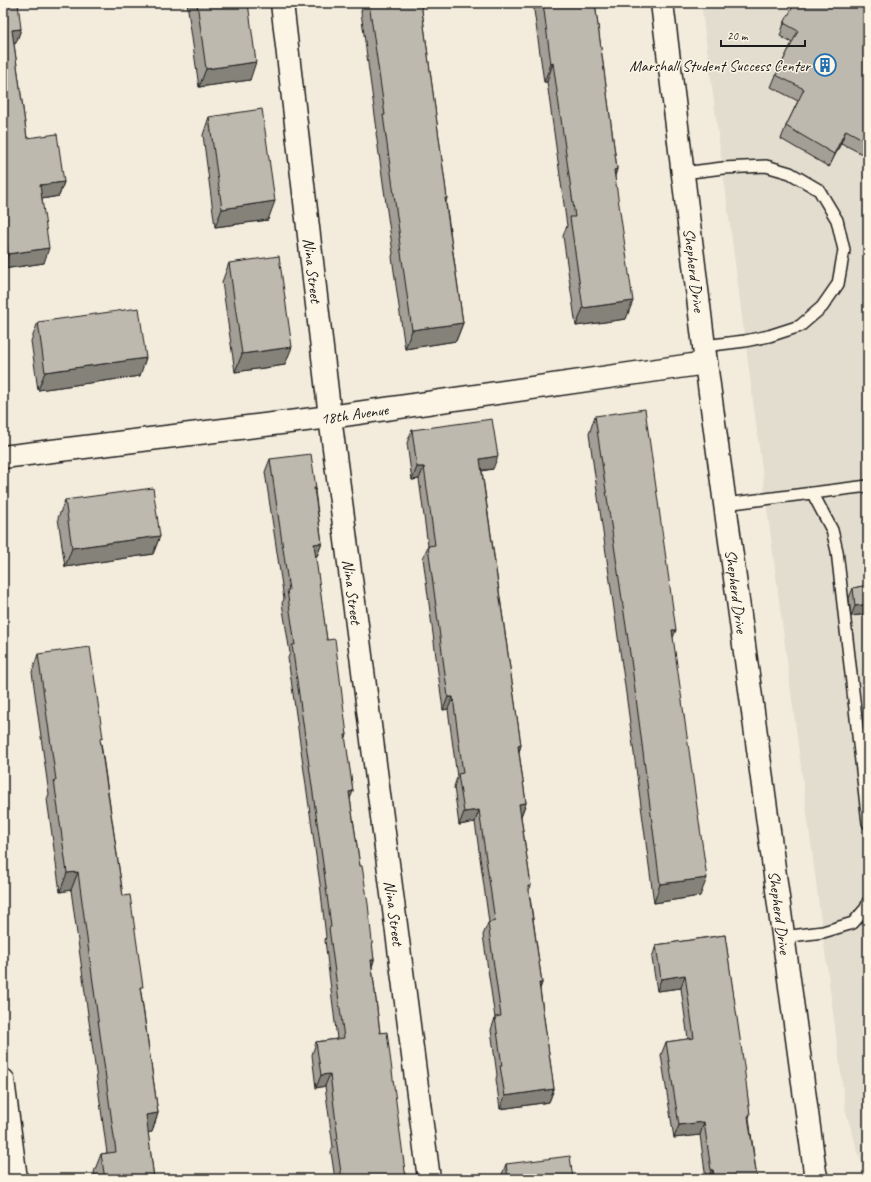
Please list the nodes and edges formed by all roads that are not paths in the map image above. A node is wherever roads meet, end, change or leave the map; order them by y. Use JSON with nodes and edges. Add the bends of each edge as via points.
{"nodes":[{"id":1,"x":282,"y":3,"type":"edge"},
{"id":2,"x":662,"y":3,"type":"edge"},
{"id":3,"x":683,"y":173,"type":"junction"},
{"id":4,"x":705,"y":355,"type":"junction"},
{"id":5,"x":330,"y":417,"type":"junction"},
{"id":6,"x":3,"y":457,"type":"edge"},
{"id":7,"x":868,"y":486,"type":"edge"},
{"id":8,"x":813,"y":494,"type":"junction"},
{"id":9,"x":724,"y":504,"type":"junction"},
{"id":10,"x":868,"y":823,"type":"edge"},
{"id":11,"x":868,"y":902,"type":"edge"},
{"id":12,"x":783,"y":937,"type":"junction"},
{"id":13,"x":3,"y":1080,"type":"edge"},
{"id":14,"x":16,"y":1179,"type":"edge"},
{"id":15,"x":429,"y":1179,"type":"edge"},
{"id":16,"x":817,"y":1179,"type":"edge"}],
"edges":[{"from":1,"to":5,"type":"street","name":"Nina Street"},
{"from":2,"to":3,"type":"street","name":"Shepherd Drive"},
{"from":3,"to":4,"type":"street","name":"Shepherd Drive"},
{"from":3,"to":4,"type":"lane","via":[[766,166],[790,173],[819,190],[837,220],[844,250],[838,284],[822,307],[800,326]]},
{"from":4,"to":5,"type":"street","name":"18th Avenue"},
{"from":4,"to":9,"type":"street","name":"Shepherd Drive"},
{"from":5,"to":6,"type":"street","name":"18th Avenue"},
{"from":5,"to":15,"type":"street","name":"Nina Street"},
{"from":7,"to":8,"type":"lane"},
{"from":8,"to":9,"type":"lane"},
{"from":8,"to":10,"type":"lane","via":[[832,530],[837,552]]},
{"from":9,"to":12,"type":"street","name":"Shepherd Drive"},
{"from":11,"to":12,"type":"lane","via":[[853,923],[823,932]]},
{"from":12,"to":16,"type":"street","name":"Shepherd Drive"},
{"from":13,"to":14,"type":"street"}]}
